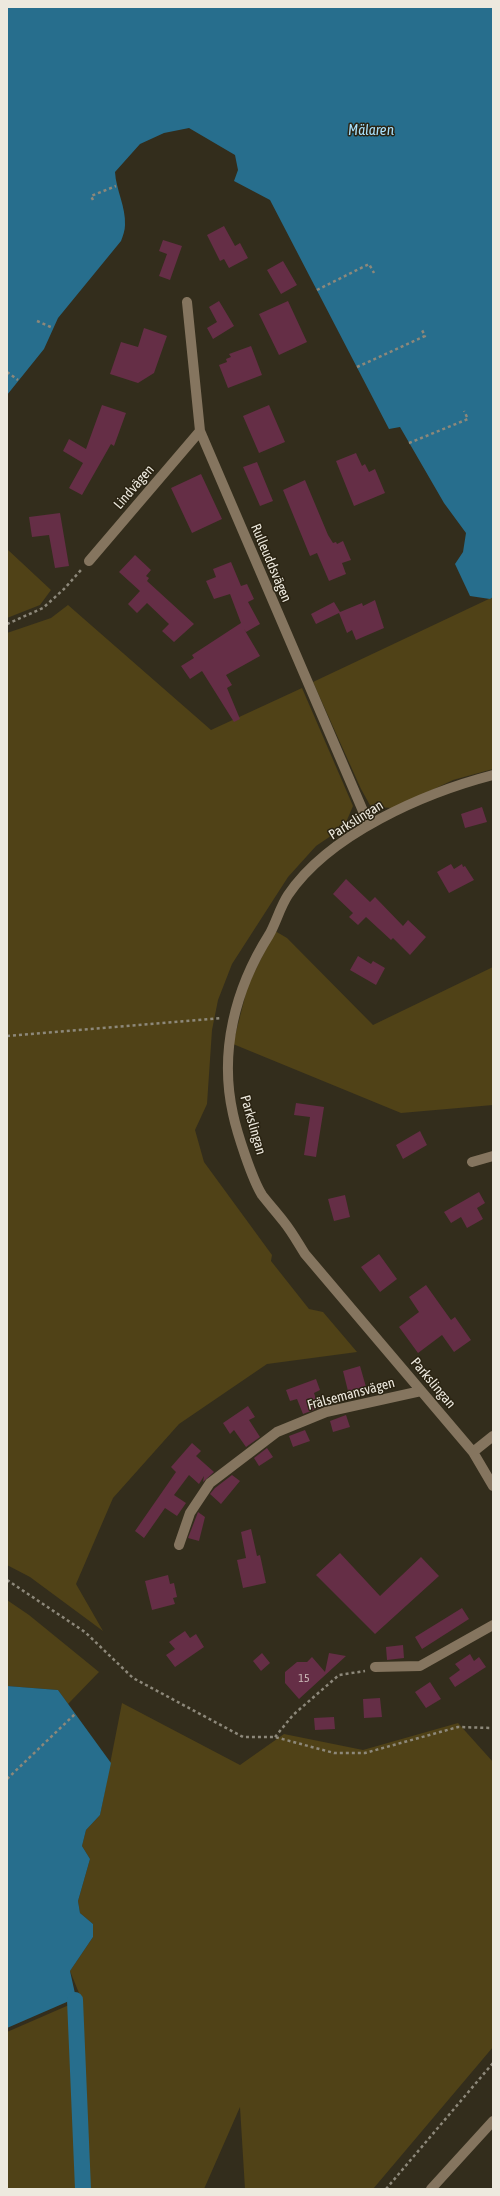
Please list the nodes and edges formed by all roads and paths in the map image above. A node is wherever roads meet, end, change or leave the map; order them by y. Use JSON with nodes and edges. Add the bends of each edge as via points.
{"nodes":[{"id":1,"x":116,"y":186,"type":"dead end"},
{"id":2,"x":92,"y":200,"type":"dead end"},
{"id":3,"x":374,"y":273,"type":"dead end"},
{"id":4,"x":317,"y":290,"type":"dead end"},
{"id":5,"x":187,"y":302,"type":"dead end"},
{"id":6,"x":37,"y":321,"type":"dead end"},
{"id":7,"x":53,"y":328,"type":"dead end"},
{"id":8,"x":422,"y":330,"type":"dead end"},
{"id":9,"x":357,"y":367,"type":"dead end"},
{"id":10,"x":7,"y":372,"type":"edge"},
{"id":11,"x":18,"y":380,"type":"dead end"},
{"id":12,"x":464,"y":411,"type":"dead end"},
{"id":13,"x":200,"y":431,"type":"junction"},
{"id":14,"x":409,"y":443,"type":"dead end"},
{"id":15,"x":89,"y":561,"type":"joint"},
{"id":16,"x":7,"y":624,"type":"edge"},
{"id":17,"x":493,"y":775,"type":"edge"},
{"id":18,"x":369,"y":825,"type":"junction"},
{"id":19,"x":234,"y":1017,"type":"junction"},
{"id":20,"x":7,"y":1036,"type":"edge"},
{"id":21,"x":493,"y":1156,"type":"edge"},
{"id":22,"x":472,"y":1162,"type":"dead end"},
{"id":23,"x":421,"y":1391,"type":"junction"},
{"id":24,"x":493,"y":1436,"type":"edge"},
{"id":25,"x":473,"y":1452,"type":"junction"},
{"id":26,"x":493,"y":1486,"type":"edge"},
{"id":27,"x":179,"y":1545,"type":"dead end"},
{"id":28,"x":7,"y":1580,"type":"edge"},
{"id":29,"x":493,"y":1625,"type":"edge"},
{"id":30,"x":375,"y":1667,"type":"joint"},
{"id":31,"x":76,"y":1714,"type":"dead end"},
{"id":32,"x":493,"y":1728,"type":"edge"},
{"id":33,"x":275,"y":1737,"type":"junction"},
{"id":34,"x":7,"y":1779,"type":"edge"},
{"id":35,"x":493,"y":2063,"type":"edge"},
{"id":36,"x":493,"y":2121,"type":"edge"},
{"id":37,"x":386,"y":2189,"type":"edge"},
{"id":38,"x":431,"y":2189,"type":"edge"}],
"edges":[{"from":1,"to":2,"type":"path","via":[[91,196]]},
{"from":3,"to":4,"type":"path","via":[[369,264]]},
{"from":5,"to":13,"type":"street","name":"Rulleuddsvägen"},
{"from":6,"to":7,"type":"path"},
{"from":8,"to":9,"type":"path","via":[[425,336]]},
{"from":10,"to":11,"type":"path"},
{"from":12,"to":14,"type":"path","via":[[468,419]]},
{"from":13,"to":15,"type":"street","name":"Lindvägen"},
{"from":13,"to":18,"type":"street","name":"Rulleuddsvägen"},
{"from":15,"to":16,"type":"path","via":[[43,608]]},
{"from":17,"to":18,"type":"street","name":"Parkslingan","via":[[446,789]]},
{"from":18,"to":19,"type":"street","name":"Parkslingan","via":[[333,850],[306,874],[288,896],[245,979]]},
{"from":19,"to":20,"type":"path"},
{"from":19,"to":23,"type":"street","name":"Parkslingan","via":[[228,1045],[227,1078],[233,1116],[254,1179],[262,1195],[285,1223],[305,1254]]},
{"from":21,"to":22,"type":"street"},
{"from":23,"to":25,"type":"street","name":"Parkslingan"},
{"from":23,"to":27,"type":"street","name":"Frälsemansvägen","via":[[326,1412],[277,1432],[210,1483],[190,1513]]},
{"from":24,"to":25,"type":"street"},
{"from":25,"to":26,"type":"street","name":"Parkslingan"},
{"from":28,"to":33,"type":"path","via":[[85,1632],[132,1678],[243,1737]]},
{"from":29,"to":30,"type":"street","via":[[420,1666]]},
{"from":30,"to":33,"type":"path","via":[[363,1672],[338,1675],[293,1715]]},
{"from":31,"to":34,"type":"path"},
{"from":32,"to":33,"type":"path","via":[[458,1727],[365,1753],[334,1753]]},
{"from":35,"to":37,"type":"path"},
{"from":36,"to":38,"type":"street"}]}
